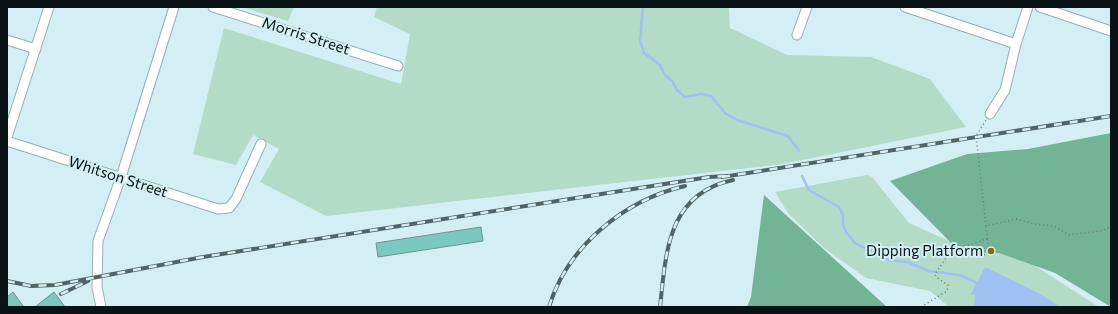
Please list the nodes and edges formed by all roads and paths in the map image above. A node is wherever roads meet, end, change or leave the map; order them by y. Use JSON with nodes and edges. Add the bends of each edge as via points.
{"nodes":[{"id":1,"x":49,"y":7,"type":"edge"},
{"id":2,"x":174,"y":7,"type":"edge"},
{"id":3,"x":213,"y":7,"type":"edge"},
{"id":4,"x":807,"y":7,"type":"edge"},
{"id":5,"x":905,"y":7,"type":"edge"},
{"id":6,"x":1028,"y":7,"type":"edge"},
{"id":7,"x":1040,"y":7,"type":"edge"},
{"id":8,"x":1111,"y":31,"type":"edge"},
{"id":9,"x":797,"y":35,"type":"dead end"},
{"id":10,"x":7,"y":40,"type":"edge"},
{"id":11,"x":1016,"y":44,"type":"junction"},
{"id":12,"x":36,"y":49,"type":"junction"},
{"id":13,"x":398,"y":66,"type":"dead end"},
{"id":14,"x":990,"y":114,"type":"joint"},
{"id":15,"x":7,"y":136,"type":"edge"},
{"id":16,"x":7,"y":141,"type":"edge"},
{"id":17,"x":262,"y":144,"type":"dead end"},
{"id":18,"x":121,"y":177,"type":"junction"},
{"id":19,"x":986,"y":226,"type":"junction"},
{"id":20,"x":1111,"y":226,"type":"edge"},
{"id":21,"x":987,"y":239,"type":"junction"},
{"id":22,"x":997,"y":248,"type":"dead end"},
{"id":23,"x":991,"y":251,"type":"junction"},
{"id":24,"x":984,"y":255,"type":"dead end"},
{"id":25,"x":101,"y":307,"type":"edge"},
{"id":26,"x":921,"y":307,"type":"edge"}],
"edges":[{"from":1,"to":12,"type":"street"},
{"from":2,"to":18,"type":"street"},
{"from":3,"to":13,"type":"street","name":"Morris Street"},
{"from":4,"to":9,"type":"street"},
{"from":5,"to":11,"type":"street"},
{"from":6,"to":11,"type":"street"},
{"from":7,"to":8,"type":"street"},
{"from":10,"to":12,"type":"street"},
{"from":11,"to":14,"type":"street","via":[[1005,90]]},
{"from":12,"to":15,"type":"street"},
{"from":14,"to":19,"type":"path","via":[[976,136]]},
{"from":16,"to":18,"type":"street","name":"Whitson Street"},
{"from":17,"to":18,"type":"street","name":"Whitson Street","via":[[236,199],[229,208],[218,209]]},
{"from":18,"to":25,"type":"street","via":[[98,241],[98,287]]},
{"from":19,"to":20,"type":"path","via":[[1017,219],[1054,226],[1069,235],[1101,232]]},
{"from":19,"to":21,"type":"path"},
{"from":21,"to":23,"type":"path"},
{"from":21,"to":26,"type":"path","via":[[951,251],[935,274],[936,278],[948,285],[947,290]]},
{"from":22,"to":23,"type":"path"},
{"from":23,"to":24,"type":"path"}]}
